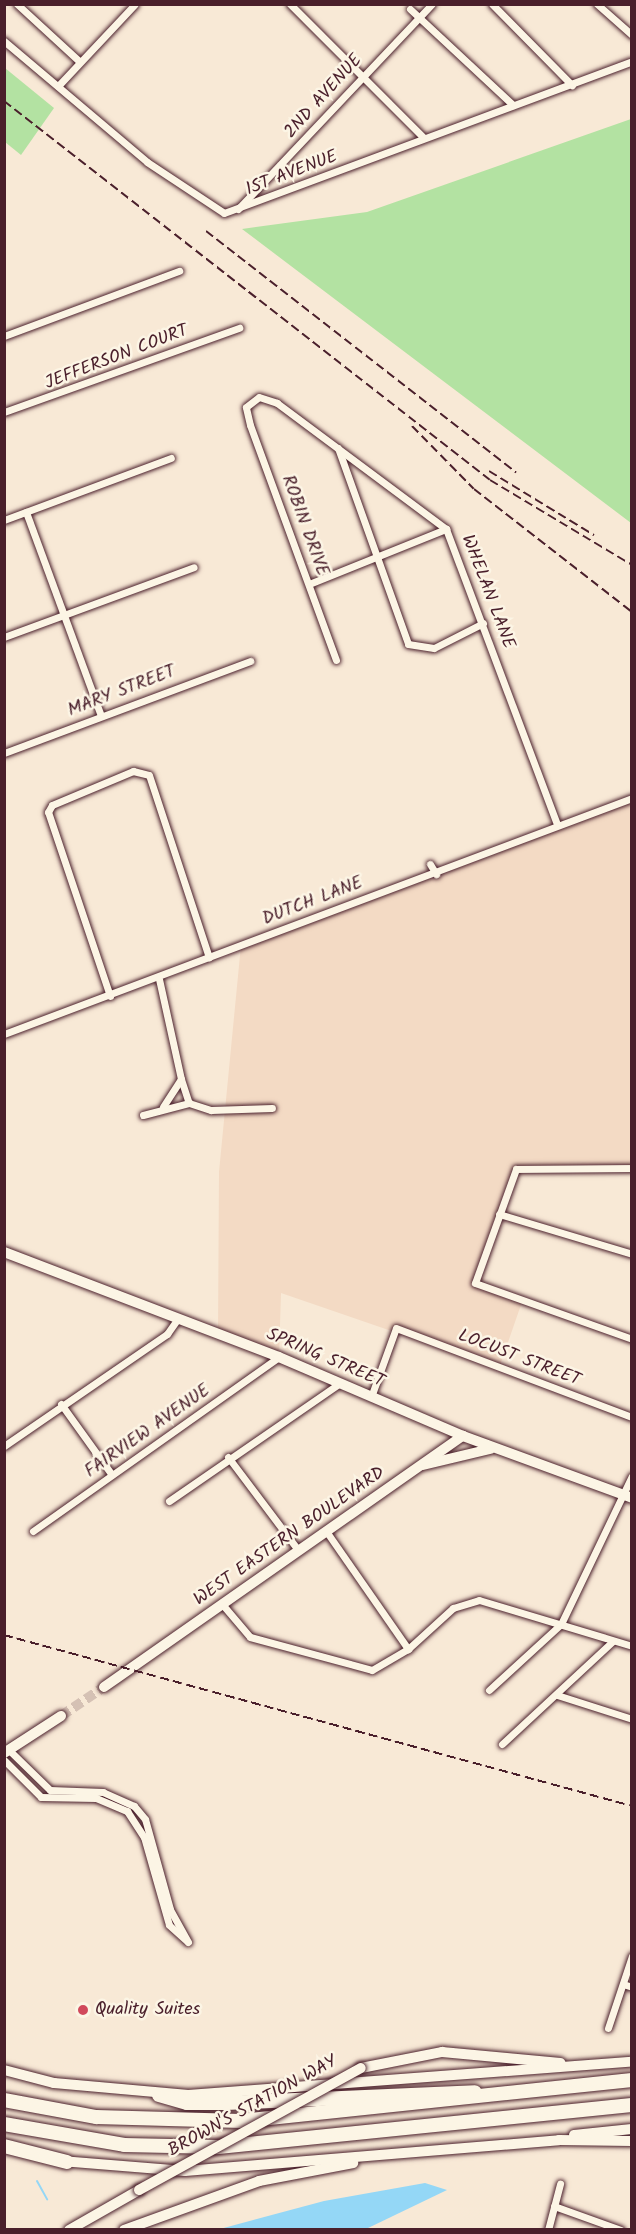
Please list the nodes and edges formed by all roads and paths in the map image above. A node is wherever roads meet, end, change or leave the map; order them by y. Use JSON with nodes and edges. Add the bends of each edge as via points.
{"nodes":[{"id":1,"x":17,"y":4,"type":"edge"},
{"id":2,"x":135,"y":4,"type":"edge"},
{"id":3,"x":290,"y":4,"type":"edge"},
{"id":4,"x":432,"y":4,"type":"edge"},
{"id":5,"x":492,"y":4,"type":"edge"},
{"id":6,"x":597,"y":4,"type":"edge"},
{"id":7,"x":410,"y":9,"type":"dead end"},
{"id":8,"x":419,"y":18,"type":"junction"},
{"id":9,"x":632,"y":35,"type":"edge"},
{"id":10,"x":4,"y":41,"type":"edge"},
{"id":11,"x":79,"y":61,"type":"junction"},
{"id":12,"x":632,"y":61,"type":"edge"},
{"id":13,"x":363,"y":74,"type":"junction"},
{"id":14,"x":572,"y":84,"type":"junction"},
{"id":15,"x":58,"y":87,"type":"junction"},
{"id":16,"x":513,"y":105,"type":"junction"},
{"id":17,"x":423,"y":137,"type":"junction"},
{"id":18,"x":238,"y":210,"type":"junction"},
{"id":19,"x":179,"y":271,"type":"dead end"},
{"id":20,"x":239,"y":328,"type":"dead end"},
{"id":21,"x":4,"y":336,"type":"edge"},
{"id":22,"x":249,"y":403,"type":"joint"},
{"id":23,"x":4,"y":412,"type":"edge"},
{"id":24,"x":338,"y":448,"type":"junction"},
{"id":25,"x":171,"y":458,"type":"dead end"},
{"id":26,"x":26,"y":512,"type":"junction"},
{"id":27,"x":4,"y":520,"type":"edge"},
{"id":28,"x":446,"y":529,"type":"junction"},
{"id":29,"x":379,"y":558,"type":"junction"},
{"id":30,"x":194,"y":567,"type":"dead end"},
{"id":31,"x":309,"y":584,"type":"junction"},
{"id":32,"x":63,"y":615,"type":"junction"},
{"id":33,"x":483,"y":623,"type":"junction"},
{"id":34,"x":4,"y":637,"type":"edge"},
{"id":35,"x":336,"y":660,"type":"dead end"},
{"id":36,"x":250,"y":661,"type":"dead end"},
{"id":37,"x":101,"y":716,"type":"junction"},
{"id":38,"x":4,"y":753,"type":"edge"},
{"id":39,"x":632,"y":798,"type":"edge"},
{"id":40,"x":556,"y":825,"type":"junction"},
{"id":41,"x":430,"y":864,"type":"dead end"},
{"id":42,"x":436,"y":874,"type":"junction"},
{"id":43,"x":209,"y":957,"type":"junction"},
{"id":44,"x":159,"y":979,"type":"junction"},
{"id":45,"x":110,"y":996,"type":"junction"},
{"id":46,"x":4,"y":1034,"type":"edge"},
{"id":47,"x":181,"y":1079,"type":"junction"},
{"id":48,"x":189,"y":1103,"type":"junction"},
{"id":49,"x":163,"y":1107,"type":"junction"},
{"id":50,"x":272,"y":1108,"type":"dead end"},
{"id":51,"x":143,"y":1115,"type":"dead end"},
{"id":52,"x":632,"y":1168,"type":"edge"},
{"id":53,"x":500,"y":1214,"type":"junction"},
{"id":54,"x":4,"y":1252,"type":"edge"},
{"id":55,"x":632,"y":1254,"type":"edge"},
{"id":56,"x":178,"y":1318,"type":"junction"},
{"id":57,"x":632,"y":1339,"type":"edge"},
{"id":58,"x":279,"y":1357,"type":"junction"},
{"id":59,"x":340,"y":1383,"type":"junction"},
{"id":60,"x":371,"y":1397,"type":"junction"},
{"id":61,"x":61,"y":1404,"type":"junction"},
{"id":62,"x":632,"y":1417,"type":"edge"},
{"id":63,"x":463,"y":1436,"type":"junction"},
{"id":64,"x":4,"y":1446,"type":"edge"},
{"id":65,"x":495,"y":1448,"type":"junction"},
{"id":66,"x":228,"y":1457,"type":"junction"},
{"id":67,"x":423,"y":1465,"type":"junction"},
{"id":68,"x":112,"y":1475,"type":"junction"},
{"id":69,"x":632,"y":1476,"type":"edge"},
{"id":70,"x":628,"y":1497,"type":"edge"},
{"id":71,"x":169,"y":1501,"type":"dead end"},
{"id":72,"x":326,"y":1530,"type":"junction"},
{"id":73,"x":33,"y":1531,"type":"dead end"},
{"id":74,"x":298,"y":1550,"type":"junction"},
{"id":75,"x":222,"y":1604,"type":"junction"},
{"id":76,"x":561,"y":1624,"type":"junction"},
{"id":77,"x":613,"y":1641,"type":"junction"},
{"id":78,"x":632,"y":1647,"type":"edge"},
{"id":79,"x":408,"y":1649,"type":"junction"},
{"id":80,"x":104,"y":1687,"type":"tunnel mouth"},
{"id":81,"x":489,"y":1690,"type":"dead end"},
{"id":82,"x":556,"y":1695,"type":"junction"},
{"id":83,"x":61,"y":1716,"type":"tunnel mouth"},
{"id":84,"x":632,"y":1719,"type":"edge"},
{"id":85,"x":502,"y":1744,"type":"dead end"},
{"id":86,"x":6,"y":1754,"type":"edge"},
{"id":87,"x":632,"y":1956,"type":"edge"},
{"id":88,"x":623,"y":1984,"type":"junction"},
{"id":89,"x":632,"y":1987,"type":"edge"},
{"id":90,"x":608,"y":2028,"type":"dead end"},
{"id":91,"x":632,"y":2062,"type":"edge"},
{"id":92,"x":572,"y":2066,"type":"junction"},
{"id":93,"x":4,"y":2070,"type":"edge"},
{"id":94,"x":632,"y":2080,"type":"edge"},
{"id":95,"x":159,"y":2095,"type":"junction"},
{"id":96,"x":492,"y":2096,"type":"junction"},
{"id":97,"x":4,"y":2100,"type":"edge"},
{"id":98,"x":632,"y":2105,"type":"edge"},
{"id":99,"x":4,"y":2124,"type":"edge"},
{"id":100,"x":632,"y":2129,"type":"edge"},
{"id":101,"x":559,"y":2140,"type":"junction"},
{"id":102,"x":632,"y":2141,"type":"edge"},
{"id":103,"x":4,"y":2146,"type":"edge"},
{"id":104,"x":4,"y":2152,"type":"edge"},
{"id":105,"x":380,"y":2157,"type":"junction"},
{"id":106,"x":67,"y":2162,"type":"junction"},
{"id":107,"x":560,"y":2184,"type":"dead end"},
{"id":108,"x":555,"y":2206,"type":"junction"},
{"id":109,"x":69,"y":2229,"type":"edge"},
{"id":110,"x":123,"y":2229,"type":"edge"},
{"id":111,"x":548,"y":2229,"type":"edge"},
{"id":112,"x":621,"y":2229,"type":"edge"}],
"edges":[{"from":1,"to":11,"type":"street"},
{"from":2,"to":11,"type":"street"},
{"from":3,"to":13,"type":"street"},
{"from":4,"to":8,"type":"street","name":"2ND AVENUE"},
{"from":5,"to":14,"type":"street"},
{"from":6,"to":9,"type":"street"},
{"from":7,"to":8,"type":"street"},
{"from":8,"to":13,"type":"street","name":"2ND AVENUE"},
{"from":8,"to":16,"type":"street"},
{"from":10,"to":15,"type":"street","name":"1ST AVENUE"},
{"from":11,"to":15,"type":"street"},
{"from":12,"to":14,"type":"street","name":"1ST AVENUE"},
{"from":13,"to":17,"type":"street"},
{"from":13,"to":18,"type":"street","name":"2ND AVENUE"},
{"from":14,"to":16,"type":"street","name":"1ST AVENUE"},
{"from":15,"to":18,"type":"street","name":"1ST AVENUE","via":[[212,208]]},
{"from":16,"to":17,"type":"street","name":"1ST AVENUE"},
{"from":17,"to":18,"type":"street","name":"1ST AVENUE"},
{"from":19,"to":21,"type":"street"},
{"from":20,"to":23,"type":"street","name":"JEFFERSON COURT"},
{"from":22,"to":24,"type":"street","name":"WHELAN LANE","via":[[259,398],[277,403]]},
{"from":22,"to":31,"type":"street","name":"ROBIN DRIVE","via":[[250,425]]},
{"from":24,"to":28,"type":"street","name":"WHELAN LANE"},
{"from":24,"to":29,"type":"street"},
{"from":25,"to":26,"type":"street"},
{"from":26,"to":27,"type":"street"},
{"from":26,"to":32,"type":"street"},
{"from":28,"to":29,"type":"street"},
{"from":28,"to":33,"type":"street","name":"WHELAN LANE"},
{"from":29,"to":31,"type":"street"},
{"from":29,"to":33,"type":"street","via":[[406,642],[421,650]]},
{"from":30,"to":32,"type":"street"},
{"from":31,"to":35,"type":"street","name":"ROBIN DRIVE"},
{"from":32,"to":34,"type":"street"},
{"from":32,"to":37,"type":"street"},
{"from":33,"to":40,"type":"street","name":"WHELAN LANE"},
{"from":36,"to":37,"type":"street","name":"MARY STREET"},
{"from":37,"to":38,"type":"street","name":"MARY STREET"},
{"from":39,"to":40,"type":"street","name":"DUTCH LANE"},
{"from":40,"to":42,"type":"street","name":"DUTCH LANE"},
{"from":41,"to":42,"type":"street"},
{"from":42,"to":43,"type":"street","name":"DUTCH LANE"},
{"from":43,"to":44,"type":"street","name":"DUTCH LANE"},
{"from":43,"to":45,"type":"street","via":[[146,773],[133,771],[48,810]]},
{"from":44,"to":45,"type":"street","name":"DUTCH LANE"},
{"from":44,"to":47,"type":"street"},
{"from":45,"to":46,"type":"street","name":"DUTCH LANE"},
{"from":47,"to":48,"type":"street"},
{"from":47,"to":49,"type":"street"},
{"from":48,"to":49,"type":"street"},
{"from":48,"to":50,"type":"street","via":[[230,1111]]},
{"from":49,"to":51,"type":"street"},
{"from":52,"to":53,"type":"street","via":[[516,1169]]},
{"from":53,"to":55,"type":"street"},
{"from":53,"to":57,"type":"street","via":[[475,1283]]},
{"from":54,"to":56,"type":"main road","name":"SPRING STREET"},
{"from":56,"to":58,"type":"main road","name":"SPRING STREET"},
{"from":56,"to":61,"type":"street","via":[[167,1334]]},
{"from":58,"to":59,"type":"main road","name":"SPRING STREET"},
{"from":58,"to":68,"type":"street","name":"FAIRVIEW AVENUE"},
{"from":59,"to":60,"type":"main road","name":"SPRING STREET"},
{"from":59,"to":66,"type":"street"},
{"from":60,"to":62,"type":"street","name":"LOCUST STREET","via":[[396,1328]]},
{"from":60,"to":63,"type":"main road","name":"SPRING STREET"},
{"from":61,"to":64,"type":"street"},
{"from":61,"to":68,"type":"street"},
{"from":63,"to":65,"type":"main road","name":"SPRING STREET"},
{"from":63,"to":67,"type":"main road","name":"WEST EASTERN BOULEVARD"},
{"from":65,"to":67,"type":"main road"},
{"from":65,"to":70,"type":"main road","name":"SPRING STREET"},
{"from":66,"to":71,"type":"street"},
{"from":66,"to":74,"type":"street"},
{"from":67,"to":72,"type":"main road","name":"WEST EASTERN BOULEVARD"},
{"from":68,"to":73,"type":"street","name":"FAIRVIEW AVENUE"},
{"from":69,"to":70,"type":"street"},
{"from":70,"to":76,"type":"street"},
{"from":72,"to":74,"type":"main road","name":"WEST EASTERN BOULEVARD"},
{"from":72,"to":79,"type":"street"},
{"from":74,"to":75,"type":"main road","name":"WEST EASTERN BOULEVARD"},
{"from":75,"to":79,"type":"street","via":[[250,1637],[363,1669],[378,1668]]},
{"from":75,"to":80,"type":"main road","name":"WEST EASTERN BOULEVARD"},
{"from":76,"to":77,"type":"street"},
{"from":76,"to":79,"type":"street","via":[[497,1602],[470,1601],[453,1608]]},
{"from":76,"to":81,"type":"street"},
{"from":77,"to":78,"type":"street"},
{"from":77,"to":82,"type":"street"},
{"from":82,"to":84,"type":"street"},
{"from":82,"to":85,"type":"street"},
{"from":83,"to":86,"type":"main road"},
{"from":86,"to":86,"type":"street","via":[[41,1797],[96,1798],[127,1811],[144,1837],[169,1925],[188,1942],[170,1909],[145,1819],[134,1806],[103,1792],[50,1790]]},
{"from":87,"to":88,"type":"street"},
{"from":88,"to":89,"type":"street"},
{"from":88,"to":90,"type":"street"},
{"from":91,"to":92,"type":"main road"},
{"from":92,"to":95,"type":"main road"},
{"from":92,"to":109,"type":"main road","name":"BROWN'S STATION WAY","bridge":true,"via":[[442,2052],[361,2068]]},
{"from":93,"to":95,"type":"main road","via":[[54,2083]]},
{"from":94,"to":96,"type":"highway"},
{"from":95,"to":96,"type":"highway","via":[[197,2103],[435,2091]]},
{"from":96,"to":97,"type":"highway","via":[[241,2121],[96,2117]]},
{"from":98,"to":99,"type":"highway","via":[[218,2147],[124,2145]]},
{"from":100,"to":101,"type":"main road"},
{"from":101,"to":102,"type":"main road"},
{"from":101,"to":105,"type":"main road"},
{"from":103,"to":106,"type":"highway"},
{"from":104,"to":106,"type":"main road"},
{"from":105,"to":106,"type":"main road","via":[[184,2171]]},
{"from":105,"to":110,"type":"main road","via":[[259,2181]]},
{"from":107,"to":108,"type":"street"},
{"from":108,"to":111,"type":"street"},
{"from":108,"to":112,"type":"street"}]}
